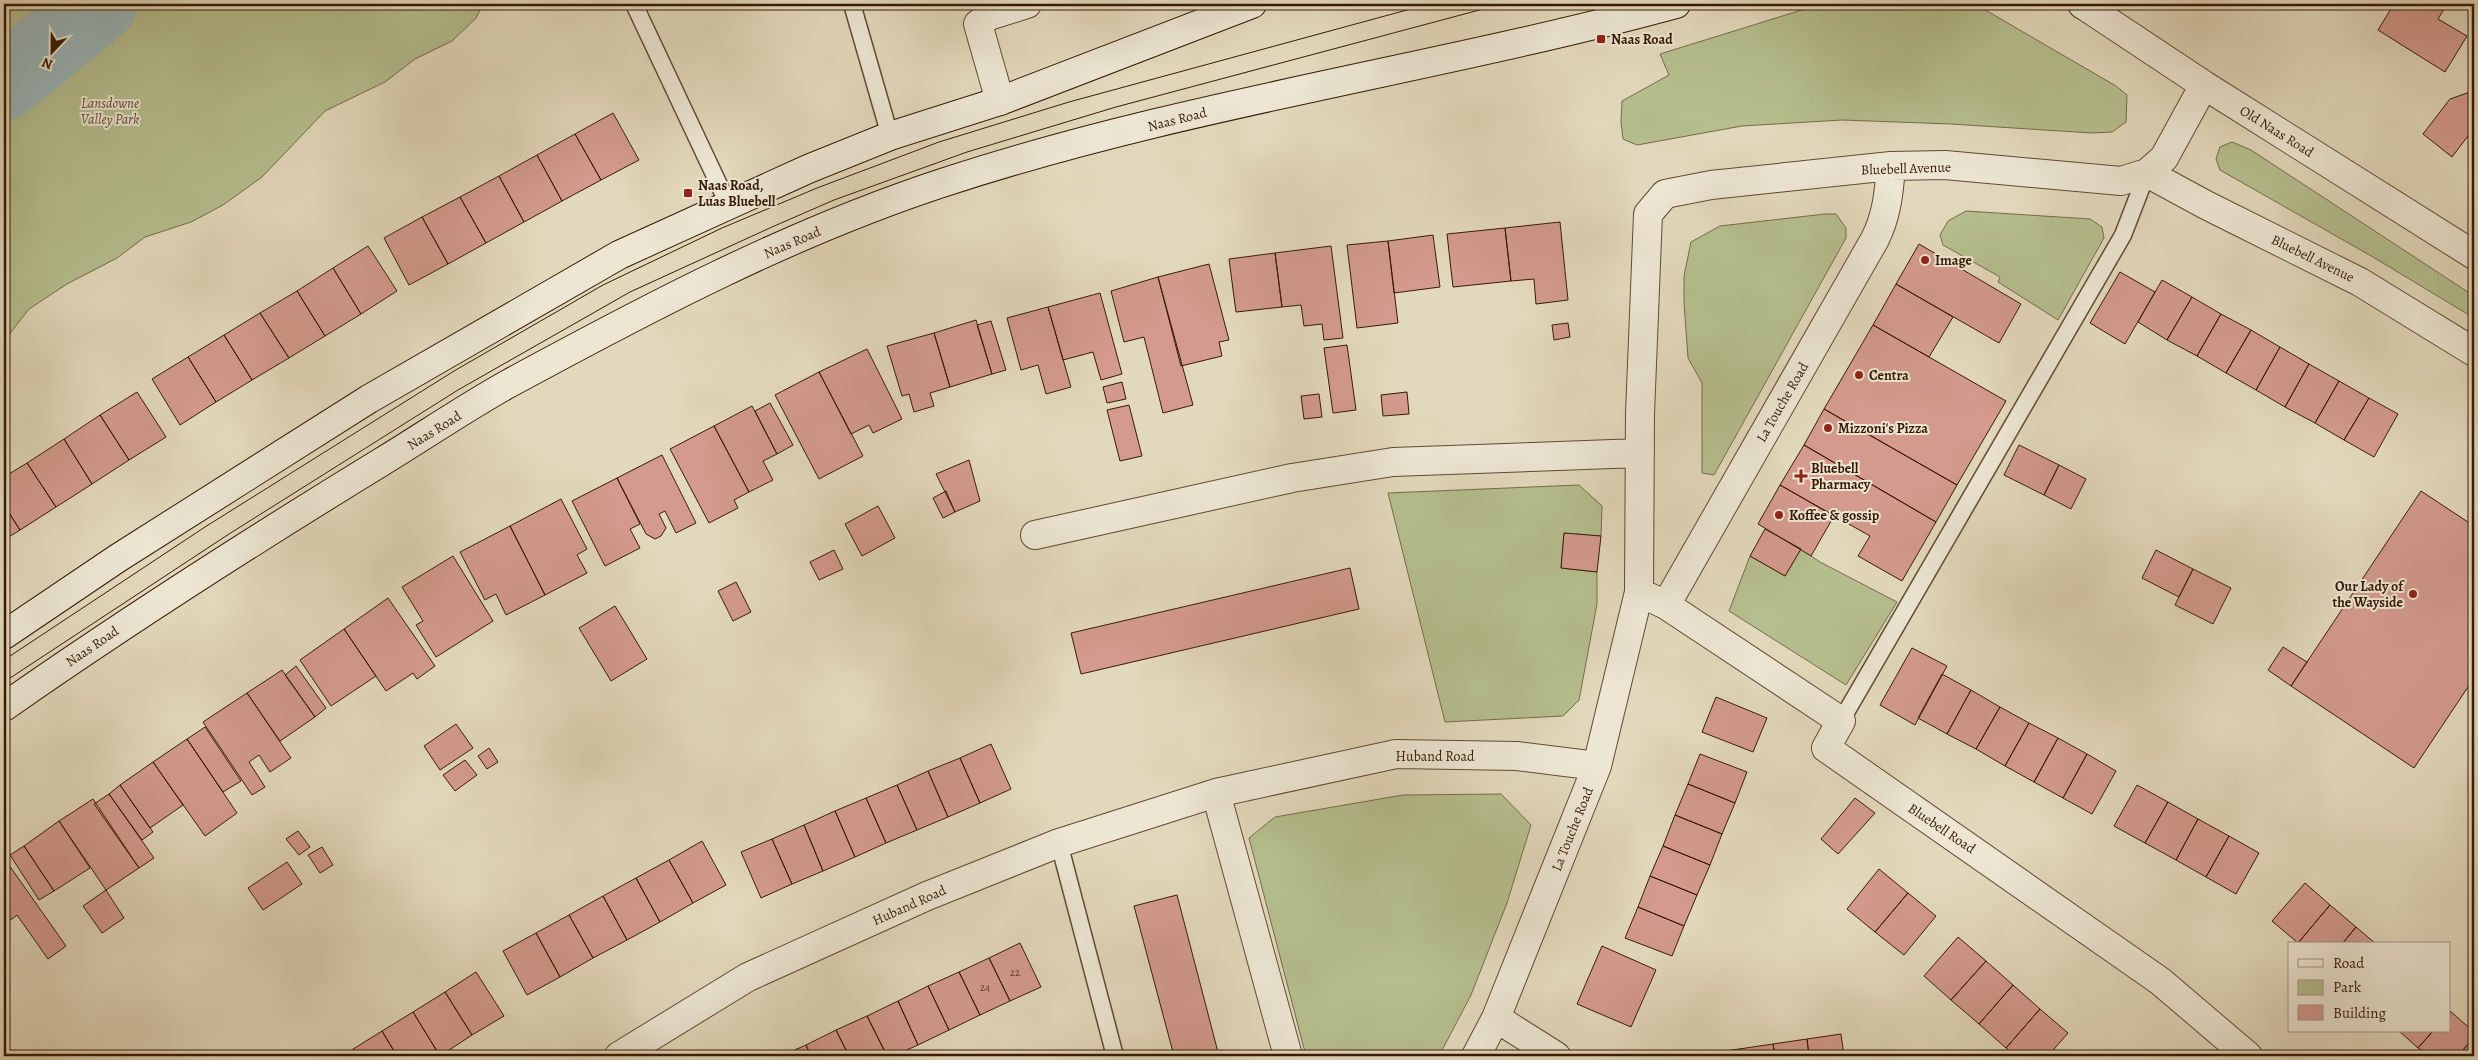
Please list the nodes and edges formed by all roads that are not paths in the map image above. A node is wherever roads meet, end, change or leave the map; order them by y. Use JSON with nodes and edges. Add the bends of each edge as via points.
{"nodes":[{"id":1,"x":634,"y":4,"type":"edge"},
{"id":2,"x":852,"y":4,"type":"edge"},
{"id":3,"x":1027,"y":4,"type":"edge"},
{"id":4,"x":1252,"y":4,"type":"edge"},
{"id":5,"x":1676,"y":4,"type":"edge"},
{"id":6,"x":2083,"y":4,"type":"edge"},
{"id":7,"x":2204,"y":86,"type":"junction"},
{"id":8,"x":1000,"y":101,"type":"junction"},
{"id":9,"x":890,"y":136,"type":"junction"},
{"id":10,"x":1891,"y":166,"type":"junction"},
{"id":11,"x":2147,"y":173,"type":"junction"},
{"id":12,"x":1665,"y":194,"type":"joint"},
{"id":13,"x":728,"y":204,"type":"junction"},
{"id":14,"x":2474,"y":255,"type":"edge"},
{"id":15,"x":2474,"y":352,"type":"edge"},
{"id":16,"x":1640,"y":453,"type":"junction"},
{"id":17,"x":1034,"y":535,"type":"dead end"},
{"id":18,"x":1639,"y":592,"type":"junction"},
{"id":19,"x":1666,"y":605,"type":"junction"},
{"id":20,"x":4,"y":635,"type":"edge"},
{"id":21,"x":4,"y":707,"type":"edge"},
{"id":22,"x":1841,"y":721,"type":"junction"},
{"id":23,"x":1597,"y":766,"type":"junction"},
{"id":24,"x":1216,"y":793,"type":"junction"},
{"id":25,"x":1059,"y":843,"type":"junction"},
{"id":26,"x":1496,"y":1018,"type":"junction"},
{"id":27,"x":619,"y":1056,"type":"edge"},
{"id":28,"x":1115,"y":1056,"type":"edge"},
{"id":29,"x":1288,"y":1056,"type":"edge"},
{"id":30,"x":1476,"y":1056,"type":"edge"},
{"id":31,"x":1556,"y":1056,"type":"edge"},
{"id":32,"x":2248,"y":1056,"type":"edge"}],
"edges":[{"from":1,"to":13,"type":"lane"},
{"from":2,"to":9,"type":"lane"},
{"from":3,"to":8,"type":"street","via":[[989,16],[978,24]]},
{"from":4,"to":8,"type":"street"},
{"from":5,"to":21,"type":"street","name":"Naas Road","via":[[1082,143],[944,183],[800,238],[720,273],[509,384],[214,566],[81,652]]},
{"from":6,"to":7,"type":"street","name":"Old Naas Road"},
{"from":7,"to":11,"type":"street","name":"Bluebell Avenue","via":[[2164,158]]},
{"from":7,"to":14,"type":"street","name":"Old Naas Road"},
{"from":8,"to":9,"type":"street"},
{"from":9,"to":13,"type":"street"},
{"from":10,"to":11,"type":"street","name":"Bluebell Avenue","via":[[1945,165],[2121,181]]},
{"from":10,"to":12,"type":"street","name":"Bluebell Avenue","via":[[1720,184]]},
{"from":10,"to":19,"type":"street","name":"La Touche Road","via":[[1889,199],[1883,222]]},
{"from":11,"to":15,"type":"street","name":"Bluebell Avenue","via":[[2360,282]]},
{"from":11,"to":22,"type":"lane","via":[[2123,235]]},
{"from":12,"to":16,"type":"street","name":"La Touche Road","via":[[1648,214]]},
{"from":13,"to":20,"type":"street","via":[[619,255],[369,399],[118,558]]},
{"from":16,"to":17,"type":"street","via":[[1393,462],[1292,478]]},
{"from":16,"to":18,"type":"street","name":"La Touche Road"},
{"from":18,"to":19,"type":"street"},
{"from":18,"to":23,"type":"street","name":"La Touche Road"},
{"from":19,"to":22,"type":"street"},
{"from":22,"to":32,"type":"street","name":"Bluebell Road","via":[[1826,748],[2160,981]]},
{"from":23,"to":24,"type":"street","name":"Huband Road","via":[[1517,756],[1396,754]]},
{"from":23,"to":26,"type":"street","name":"La Touche Road"},
{"from":24,"to":25,"type":"street","name":"Huband Road"},
{"from":24,"to":29,"type":"street"},
{"from":25,"to":27,"type":"street","name":"Huband Road","via":[[927,896],[748,976]]},
{"from":25,"to":28,"type":"lane"},
{"from":26,"to":30,"type":"street","name":"La Touche Road"},
{"from":26,"to":31,"type":"street"}]}
